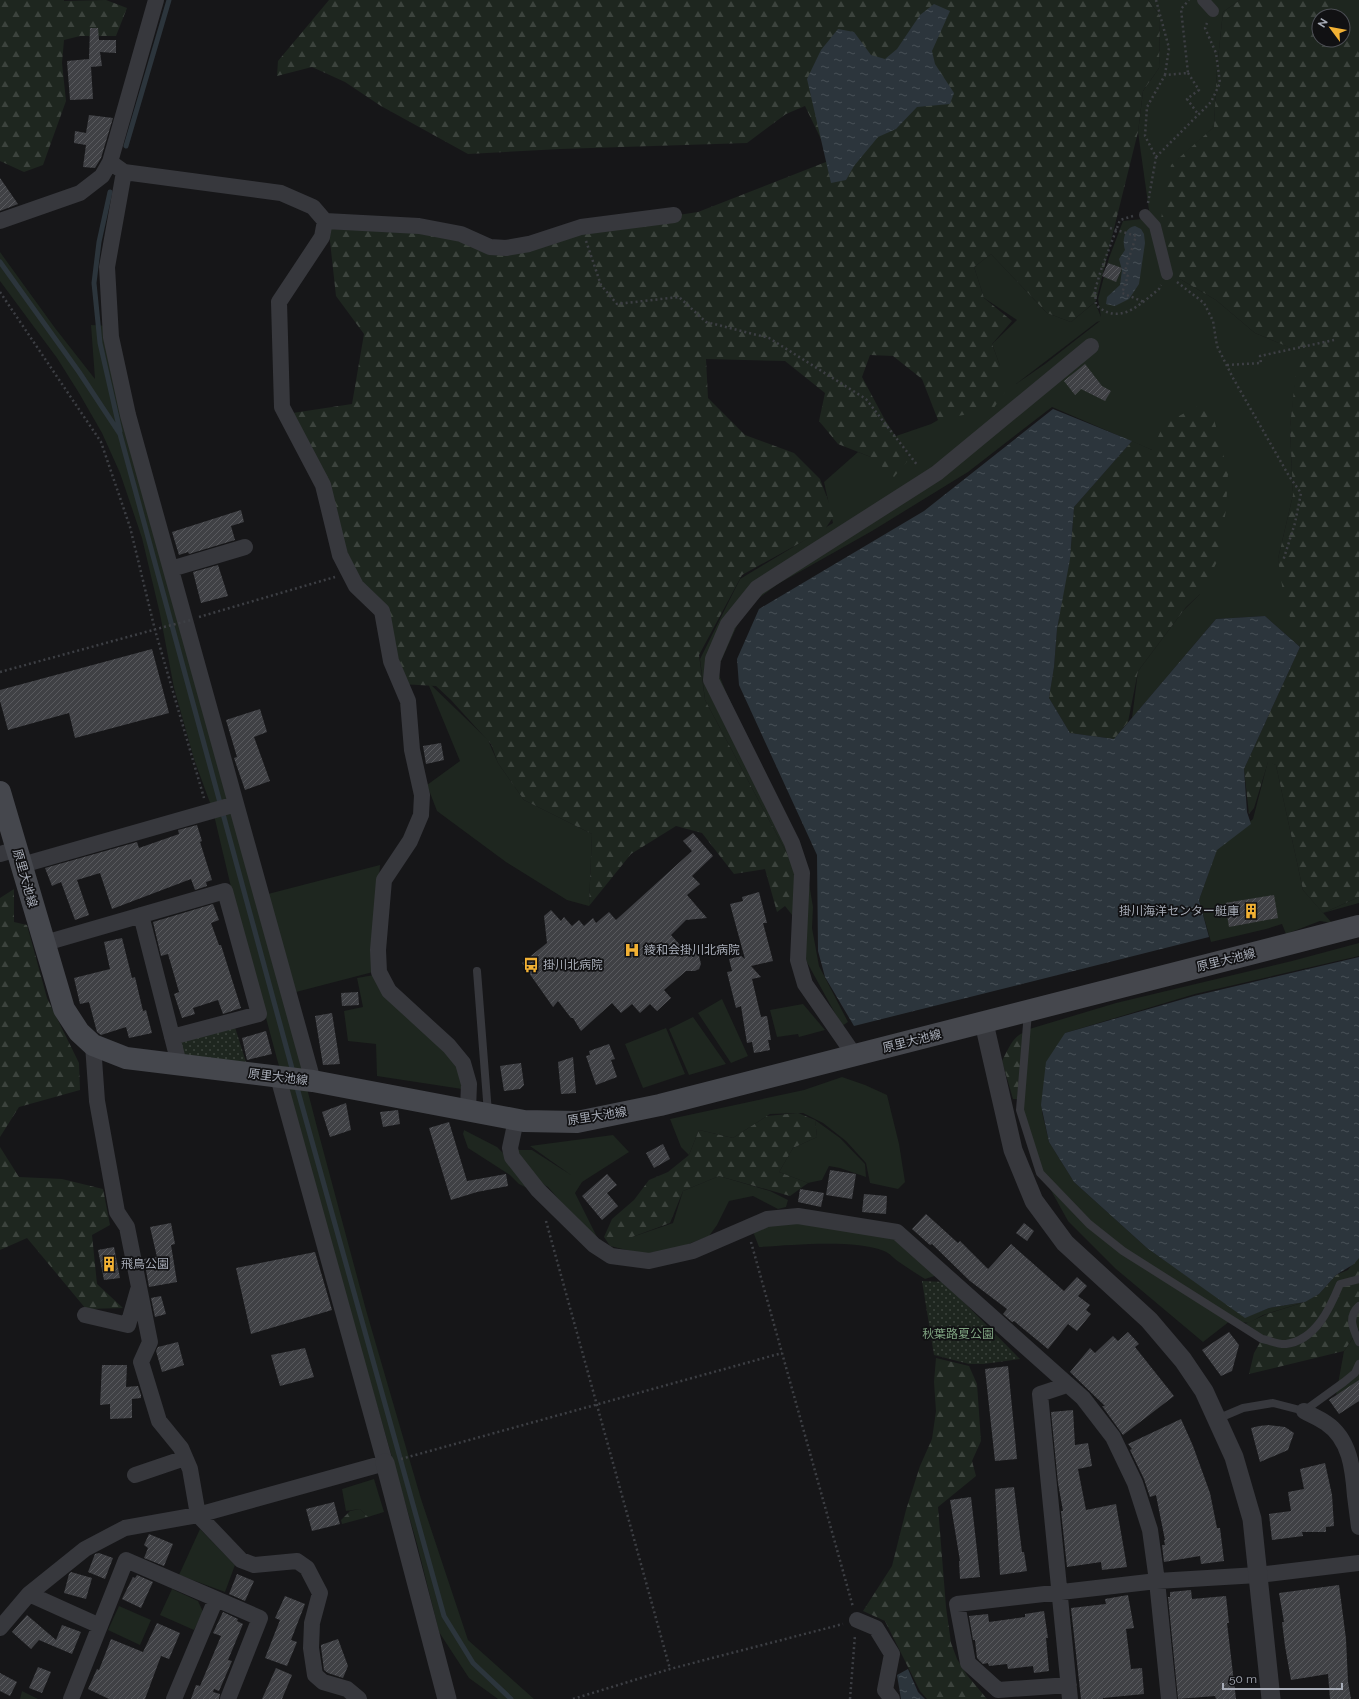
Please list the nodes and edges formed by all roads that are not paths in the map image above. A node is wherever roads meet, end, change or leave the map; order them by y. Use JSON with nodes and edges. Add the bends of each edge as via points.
{"nodes":[{"id":1,"x":156,"y":0,"type":"edge"},
{"id":2,"x":1203,"y":0,"type":"edge"},
{"id":3,"x":1213,"y":11,"type":"road end"},
{"id":4,"x":117,"y":167,"type":"junction"},
{"id":5,"x":674,"y":215,"type":"dead end"},
{"id":6,"x":1145,"y":215,"type":"road end"},
{"id":7,"x":0,"y":221,"type":"edge"},
{"id":8,"x":325,"y":221,"type":"junction"},
{"id":9,"x":1167,"y":274,"type":"road end"},
{"id":10,"x":1091,"y":346,"type":"dead end"},
{"id":11,"x":245,"y":547,"type":"dead end"},
{"id":12,"x":171,"y":569,"type":"junction"},
{"id":13,"x":0,"y":792,"type":"edge"},
{"id":14,"x":235,"y":804,"type":"junction"},
{"id":15,"x":13,"y":856,"type":"edge"},
{"id":16,"x":141,"y":915,"type":"junction"},
{"id":17,"x":1359,"y":926,"type":"edge"},
{"id":18,"x":44,"y":943,"type":"junction"},
{"id":19,"x":477,"y":971,"type":"dead end"},
{"id":20,"x":1028,"y":1012,"type":"junction"},
{"id":21,"x":984,"y":1023,"type":"junction"},
{"id":22,"x":172,"y":1036,"type":"junction"},
{"id":23,"x":93,"y":1045,"type":"junction"},
{"id":24,"x":855,"y":1056,"type":"junction"},
{"id":25,"x":178,"y":1064,"type":"junction"},
{"id":26,"x":282,"y":1078,"type":"junction"},
{"id":27,"x":311,"y":1081,"type":"junction"},
{"id":28,"x":478,"y":1112,"type":"junction"},
{"id":29,"x":516,"y":1120,"type":"junction"},
{"id":30,"x":1359,"y":1279,"type":"edge"},
{"id":31,"x":139,"y":1287,"type":"junction"},
{"id":32,"x":1359,"y":1306,"type":"edge"},
{"id":33,"x":86,"y":1315,"type":"dead end"},
{"id":34,"x":1359,"y":1342,"type":"edge"},
{"id":35,"x":1359,"y":1364,"type":"edge"},
{"id":36,"x":1067,"y":1384,"type":"junction"},
{"id":37,"x":1304,"y":1411,"type":"junction"},
{"id":38,"x":1217,"y":1419,"type":"junction"},
{"id":39,"x":185,"y":1458,"type":"junction"},
{"id":40,"x":393,"y":1461,"type":"junction"},
{"id":41,"x":135,"y":1475,"type":"dead end"},
{"id":42,"x":1357,"y":1493,"type":"edge"},
{"id":43,"x":198,"y":1515,"type":"junction"},
{"id":44,"x":1359,"y":1527,"type":"edge"},
{"id":45,"x":1359,"y":1563,"type":"edge"},
{"id":46,"x":1258,"y":1575,"type":"junction"},
{"id":47,"x":1157,"y":1581,"type":"junction"},
{"id":48,"x":1059,"y":1592,"type":"junction"},
{"id":49,"x":29,"y":1594,"type":"junction"},
{"id":50,"x":216,"y":1599,"type":"junction"},
{"id":51,"x":856,"y":1620,"type":"road end"},
{"id":52,"x":100,"y":1626,"type":"junction"},
{"id":53,"x":0,"y":1628,"type":"edge"},
{"id":54,"x":1069,"y":1692,"type":"edge"},
{"id":55,"x":70,"y":1699,"type":"edge"},
{"id":56,"x":174,"y":1699,"type":"edge"},
{"id":57,"x":228,"y":1699,"type":"edge"},
{"id":58,"x":359,"y":1699,"type":"edge"},
{"id":59,"x":447,"y":1699,"type":"edge"},
{"id":60,"x":892,"y":1699,"type":"edge"},
{"id":61,"x":1169,"y":1699,"type":"edge"},
{"id":62,"x":1271,"y":1699,"type":"edge"}],
"edges":[{"from":1,"to":4,"type":"street"},
{"from":2,"to":3,"type":"street"},
{"from":4,"to":7,"type":"street","via":[[80,193]]},
{"from":4,"to":8,"type":"street","via":[[281,192],[313,207]]},
{"from":4,"to":12,"type":"street","via":[[107,267],[111,337],[128,415]]},
{"from":5,"to":8,"type":"street","via":[[581,227],[529,244],[506,248],[490,247],[461,234],[419,226]]},
{"from":6,"to":9,"type":"street","via":[[1155,226]]},
{"from":8,"to":28,"type":"street","via":[[322,237],[279,302],[282,407],[323,485],[340,555],[356,586],[382,611],[391,661],[408,701],[412,750],[422,795],[421,815],[410,841],[384,880],[378,950],[379,972],[389,991],[449,1046],[463,1063]]},
{"from":10,"to":24,"type":"street","via":[[937,473],[757,588],[728,624],[713,658],[711,680],[792,843],[802,873],[798,960],[806,984]]},
{"from":11,"to":12,"type":"street"},
{"from":12,"to":14,"type":"street","via":[[192,620]]},
{"from":13,"to":15,"type":"main road","name":"原里大池線"},
{"from":14,"to":15,"type":"street"},
{"from":14,"to":27,"type":"street"},
{"from":15,"to":18,"type":"main road","name":"原里大池線"},
{"from":16,"to":18,"type":"street"},
{"from":16,"to":22,"type":"street"},
{"from":16,"to":22,"type":"street","via":[[225,891],[259,1014]]},
{"from":17,"to":20,"type":"main road","name":"原里大池線"},
{"from":18,"to":23,"type":"main road","name":"原里大池線","via":[[64,1009],[79,1032]]},
{"from":19,"to":28,"type":"lane"},
{"from":20,"to":21,"type":"main road","name":"原里大池線"},
{"from":20,"to":30,"type":"lane","via":[[1021,1112],[1040,1173],[1089,1224],[1123,1251],[1262,1339],[1285,1344],[1305,1337],[1326,1315],[1340,1284]]},
{"from":21,"to":24,"type":"main road","name":"原里大池線"},
{"from":21,"to":38,"type":"street","via":[[1013,1150],[1034,1201],[1065,1243],[1149,1320],[1183,1360],[1204,1391]]},
{"from":22,"to":25,"type":"street"},
{"from":23,"to":25,"type":"main road","name":"原里大池線","via":[[126,1058]]},
{"from":23,"to":31,"type":"street","via":[[98,1101],[117,1212],[127,1227]]},
{"from":24,"to":29,"type":"main road","name":"原里大池線","via":[[660,1105],[584,1120]]},
{"from":25,"to":26,"type":"main road","name":"原里大池線"},
{"from":26,"to":27,"type":"main road","name":"原里大池線"},
{"from":26,"to":40,"type":"street"},
{"from":27,"to":28,"type":"main road","name":"原里大池線"},
{"from":28,"to":29,"type":"main road","name":"原里大池線"},
{"from":29,"to":36,"type":"street","via":[[510,1148],[512,1157],[538,1190],[594,1245],[611,1256],[649,1261],[693,1251],[767,1219],[798,1216],[897,1232]]},
{"from":31,"to":33,"type":"street","via":[[128,1325]]},
{"from":31,"to":39,"type":"street","via":[[150,1342],[141,1362],[159,1421],[180,1446]]},
{"from":32,"to":34,"type":"lane","via":[[1353,1312],[1352,1327]]},
{"from":35,"to":37,"type":"lane","via":[[1355,1373]]},
{"from":36,"to":47,"type":"street","via":[[1083,1398],[1113,1437],[1135,1483],[1150,1530]]},
{"from":36,"to":48,"type":"street","via":[[1040,1394]]},
{"from":37,"to":38,"type":"lane","via":[[1273,1404],[1243,1408]]},
{"from":37,"to":42,"type":"street","via":[[1327,1423],[1343,1440],[1353,1468]]},
{"from":38,"to":46,"type":"street","via":[[1234,1457],[1252,1519]]},
{"from":39,"to":41,"type":"street"},
{"from":39,"to":43,"type":"street","via":[[190,1469]]},
{"from":40,"to":43,"type":"street"},
{"from":40,"to":59,"type":"street"},
{"from":42,"to":44,"type":"street"},
{"from":43,"to":49,"type":"street","via":[[124,1528],[85,1549]]},
{"from":43,"to":58,"type":"street","via":[[241,1560],[254,1565],[297,1561],[307,1568],[320,1593],[312,1623],[311,1648],[316,1675],[323,1682],[348,1689]]},
{"from":45,"to":46,"type":"street"},
{"from":46,"to":47,"type":"street"},
{"from":46,"to":62,"type":"street"},
{"from":47,"to":48,"type":"street"},
{"from":47,"to":61,"type":"street"},
{"from":48,"to":54,"type":"street"},
{"from":48,"to":54,"type":"street","via":[[957,1604],[968,1663],[998,1690]]},
{"from":49,"to":52,"type":"street"},
{"from":49,"to":53,"type":"street"},
{"from":50,"to":52,"type":"street","via":[[126,1560]]},
{"from":50,"to":56,"type":"street"},
{"from":50,"to":57,"type":"street","via":[[260,1618]]},
{"from":51,"to":60,"type":"street","via":[[876,1628],[892,1654],[885,1690]]},
{"from":52,"to":55,"type":"street"}]}
